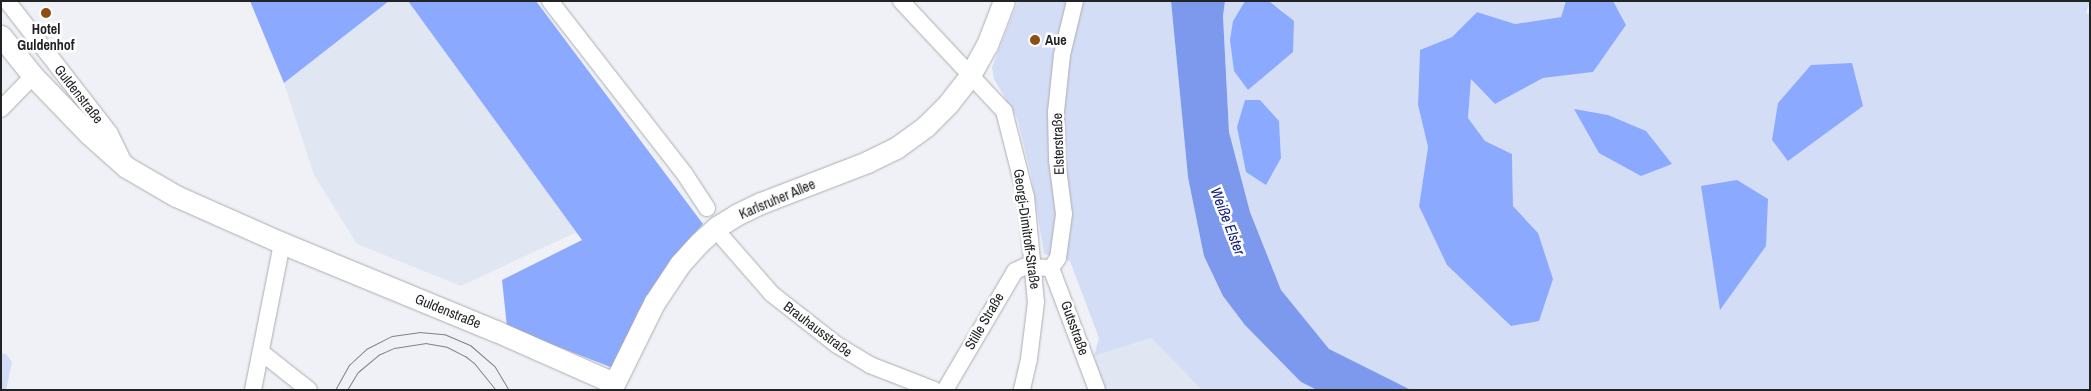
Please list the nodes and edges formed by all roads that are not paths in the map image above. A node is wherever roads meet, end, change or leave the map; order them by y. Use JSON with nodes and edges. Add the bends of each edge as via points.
{"nodes":[{"id":1,"x":7,"y":1,"type":"edge"},
{"id":2,"x":550,"y":1,"type":"edge"},
{"id":3,"x":901,"y":1,"type":"edge"},
{"id":4,"x":1004,"y":1,"type":"edge"},
{"id":5,"x":1075,"y":1,"type":"edge"},
{"id":6,"x":1,"y":36,"type":"edge"},
{"id":7,"x":33,"y":76,"type":"junction"},
{"id":8,"x":969,"y":77,"type":"junction"},
{"id":9,"x":1,"y":109,"type":"edge"},
{"id":10,"x":126,"y":167,"type":"junction"},
{"id":11,"x":707,"y":208,"type":"dead end"},
{"id":12,"x":723,"y":238,"type":"dead end"},
{"id":13,"x":282,"y":243,"type":"junction"},
{"id":14,"x":1034,"y":267,"type":"junction"},
{"id":15,"x":1051,"y":268,"type":"junction"},
{"id":16,"x":261,"y":352,"type":"junction"},
{"id":17,"x":612,"y":386,"type":"edge"},
{"id":18,"x":253,"y":390,"type":"edge"},
{"id":19,"x":309,"y":390,"type":"edge"},
{"id":20,"x":934,"y":390,"type":"edge"},
{"id":21,"x":945,"y":390,"type":"edge"},
{"id":22,"x":1022,"y":390,"type":"edge"},
{"id":23,"x":1097,"y":390,"type":"edge"}],
"edges":[{"from":1,"to":10,"type":"street","name":"Guldenstraße","via":[[110,134]]},
{"from":2,"to":11,"type":"street","via":[[684,173]]},
{"from":3,"to":8,"type":"street","name":"Georgi-Dimitroff-Straße"},
{"from":4,"to":8,"type":"street","via":[[987,45]]},
{"from":5,"to":15,"type":"street","name":"Elsterstraße","via":[[1062,55],[1056,112],[1057,160],[1064,214],[1058,258]]},
{"from":6,"to":7,"type":"street","name":"Guldenstraße"},
{"from":7,"to":9,"type":"street"},
{"from":7,"to":10,"type":"street","name":"Guldenstraße"},
{"from":8,"to":14,"type":"street","name":"Georgi-Dimitroff-Straße","via":[[1004,111],[1026,197]]},
{"from":8,"to":17,"type":"street","name":"Karlsruher Allee","via":[[926,126],[896,148],[761,203],[711,232],[668,280]]},
{"from":10,"to":13,"type":"street","name":"Guldenstraße","via":[[176,196]]},
{"from":12,"to":20,"type":"street","name":"Brauhausstraße","via":[[772,294],[837,345],[870,365]]},
{"from":13,"to":16,"type":"street"},
{"from":13,"to":17,"type":"street","name":"Guldenstraße","via":[[496,331]]},
{"from":14,"to":15,"type":"street"},
{"from":14,"to":21,"type":"street","name":"Stille Straße","via":[[1015,270],[1010,276]]},
{"from":14,"to":22,"type":"street","name":"Georgi-Dimitroff-Straße","via":[[1036,302]]},
{"from":15,"to":23,"type":"street","name":"Gutsstraße"},
{"from":16,"to":18,"type":"street"},
{"from":16,"to":19,"type":"street"}]}
